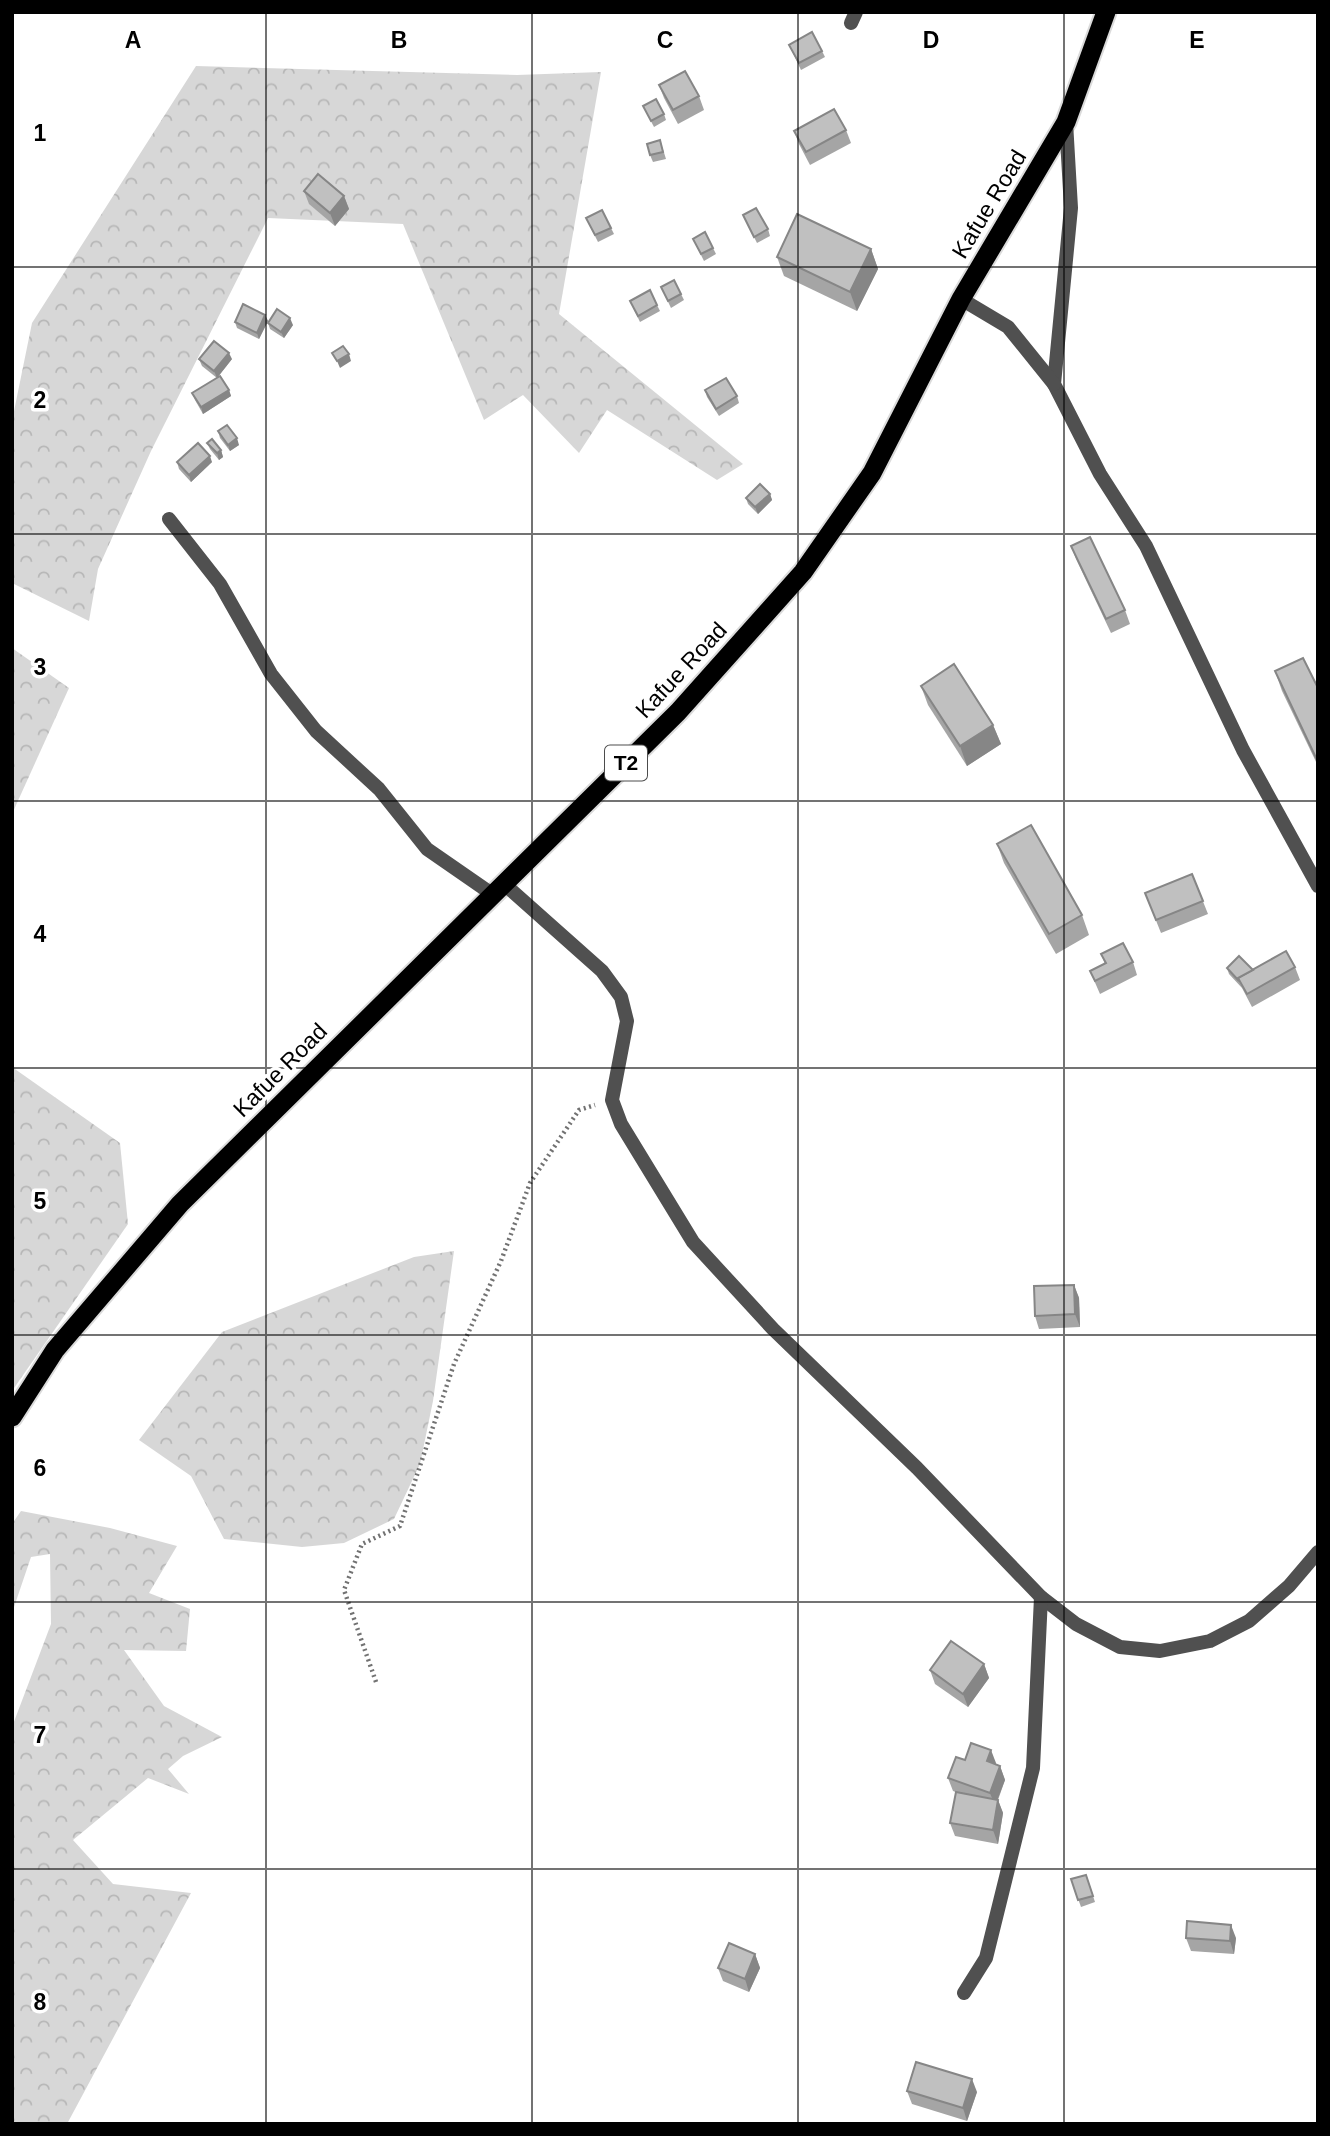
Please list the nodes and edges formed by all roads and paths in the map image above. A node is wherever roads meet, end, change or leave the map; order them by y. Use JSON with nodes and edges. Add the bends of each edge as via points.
{"nodes":[{"id":1,"x":1106,"y":12,"type":"edge"},
{"id":2,"x":1066,"y":122,"type":"junction"},
{"id":3,"x":961,"y":299,"type":"junction"},
{"id":4,"x":1054,"y":384,"type":"junction"},
{"id":5,"x":169,"y":519,"type":"dead end"},
{"id":6,"x":1318,"y":886,"type":"edge"},
{"id":7,"x":498,"y":888,"type":"junction"},
{"id":8,"x":612,"y":1100,"type":"junction"},
{"id":9,"x":12,"y":1417,"type":"edge"},
{"id":10,"x":1318,"y":1552,"type":"edge"},
{"id":11,"x":1041,"y":1597,"type":"junction"},
{"id":12,"x":376,"y":1682,"type":"dead end"},
{"id":13,"x":964,"y":1993,"type":"dead end"}],
"edges":[{"from":1,"to":2,"type":"highway","name":"Kafue Road","number":"T2"},
{"from":2,"to":3,"type":"highway","name":"Kafue Road","number":"T2"},
{"from":2,"to":4,"type":"street","via":[[1071,208]]},
{"from":3,"to":4,"type":"street","via":[[1008,327]]},
{"from":3,"to":7,"type":"highway","name":"Kafue Road","number":"T2","via":[[872,473],[803,572],[678,712]]},
{"from":4,"to":6,"type":"street","via":[[1100,474],[1146,546],[1243,750]]},
{"from":5,"to":7,"type":"street","via":[[220,584],[271,674],[316,731],[379,789],[427,849]]},
{"from":7,"to":8,"type":"street","via":[[602,971],[621,997],[627,1021]]},
{"from":7,"to":9,"type":"highway","name":"Kafue Road","number":"T2","via":[[180,1204],[55,1350]]},
{"from":8,"to":11,"type":"street","via":[[621,1124],[693,1242],[772,1329],[917,1468]]},
{"from":8,"to":12,"type":"path","via":[[579,1110],[530,1183],[454,1364],[400,1526],[362,1544],[344,1590]]},
{"from":10,"to":11,"type":"street","via":[[1289,1586],[1249,1621],[1210,1641],[1160,1651],[1120,1647],[1076,1625]]},
{"from":11,"to":13,"type":"street","via":[[1033,1768],[986,1958]]}]}
